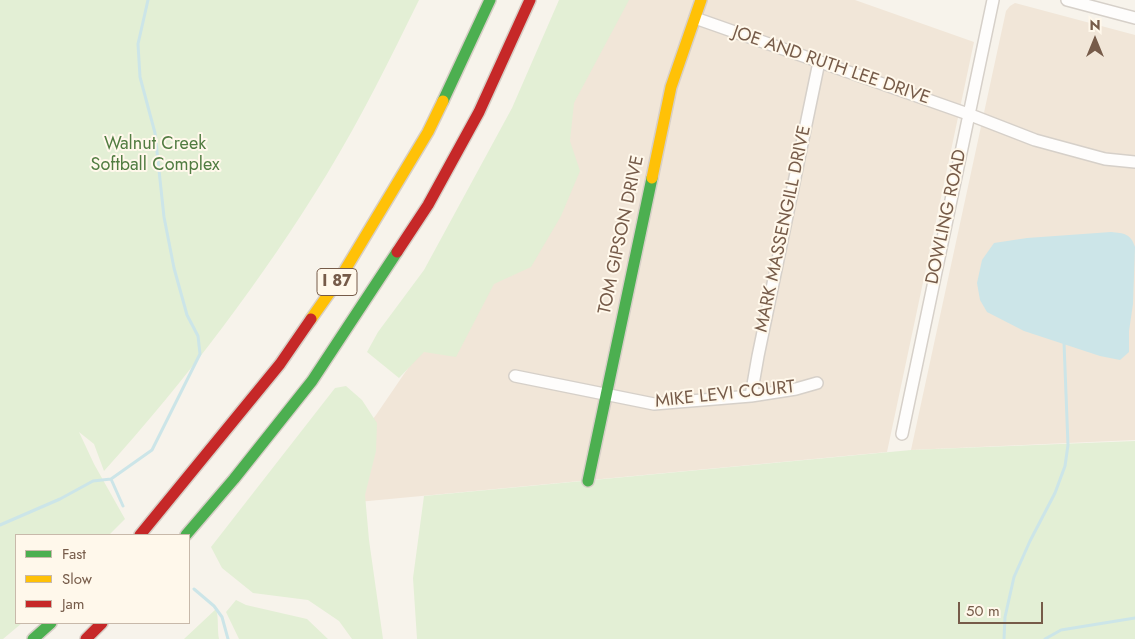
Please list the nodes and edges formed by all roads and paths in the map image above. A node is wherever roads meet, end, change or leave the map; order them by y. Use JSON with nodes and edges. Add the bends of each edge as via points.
{"nodes":[{"id":1,"x":490,"y":0,"type":"edge"},
{"id":2,"x":530,"y":0,"type":"edge"},
{"id":3,"x":701,"y":0,"type":"edge"},
{"id":4,"x":992,"y":0,"type":"edge"},
{"id":5,"x":1066,"y":0,"type":"edge"},
{"id":6,"x":694,"y":18,"type":"junction"},
{"id":7,"x":1135,"y":18,"type":"edge"},
{"id":8,"x":819,"y":62,"type":"junction"},
{"id":9,"x":968,"y":114,"type":"junction"},
{"id":10,"x":1135,"y":162,"type":"edge"},
{"id":11,"x":515,"y":376,"type":"dead end"},
{"id":12,"x":817,"y":383,"type":"dead end"},
{"id":13,"x":606,"y":396,"type":"junction"},
{"id":14,"x":751,"y":396,"type":"junction"},
{"id":15,"x":902,"y":434,"type":"dead end"},
{"id":16,"x":588,"y":481,"type":"dead end"},
{"id":17,"x":141,"y":534,"type":"edge"},
{"id":18,"x":187,"y":534,"type":"edge"},
{"id":19,"x":50,"y":624,"type":"edge"},
{"id":20,"x":101,"y":624,"type":"edge"},
{"id":21,"x":33,"y":639,"type":"edge"},
{"id":22,"x":86,"y":639,"type":"edge"}],
"edges":[{"from":1,"to":17,"type":"main road","number":"I 87","via":[[428,132],[342,275],[280,364]]},
{"from":2,"to":18,"type":"main road","number":"I 87","via":[[479,112],[428,205],[312,381]]},
{"from":3,"to":6,"type":"main road","name":"TOM GIPSON DRIVE"},
{"from":4,"to":9,"type":"street","name":"DOWLING ROAD"},
{"from":5,"to":7,"type":"street"},
{"from":6,"to":8,"type":"street","name":"JOE AND RUTH LEE DRIVE"},
{"from":6,"to":13,"type":"main road","name":"TOM GIPSON DRIVE","via":[[672,87]]},
{"from":8,"to":9,"type":"street","name":"JOE AND RUTH LEE DRIVE"},
{"from":8,"to":14,"type":"street","name":"MARK MASSENGILL DRIVE"},
{"from":9,"to":10,"type":"street","name":"JOE AND RUTH LEE DRIVE","via":[[1035,140],[1105,159]]},
{"from":9,"to":15,"type":"street","name":"DOWLING ROAD"},
{"from":11,"to":13,"type":"street","name":"MIKE LEVI COURT"},
{"from":12,"to":14,"type":"street","name":"MIKE LEVI COURT"},
{"from":13,"to":14,"type":"street","name":"MIKE LEVI COURT","via":[[654,404]]},
{"from":13,"to":16,"type":"main road","name":"TOM GIPSON DRIVE"},
{"from":19,"to":21,"type":"main road"},
{"from":20,"to":22,"type":"main road"}]}
